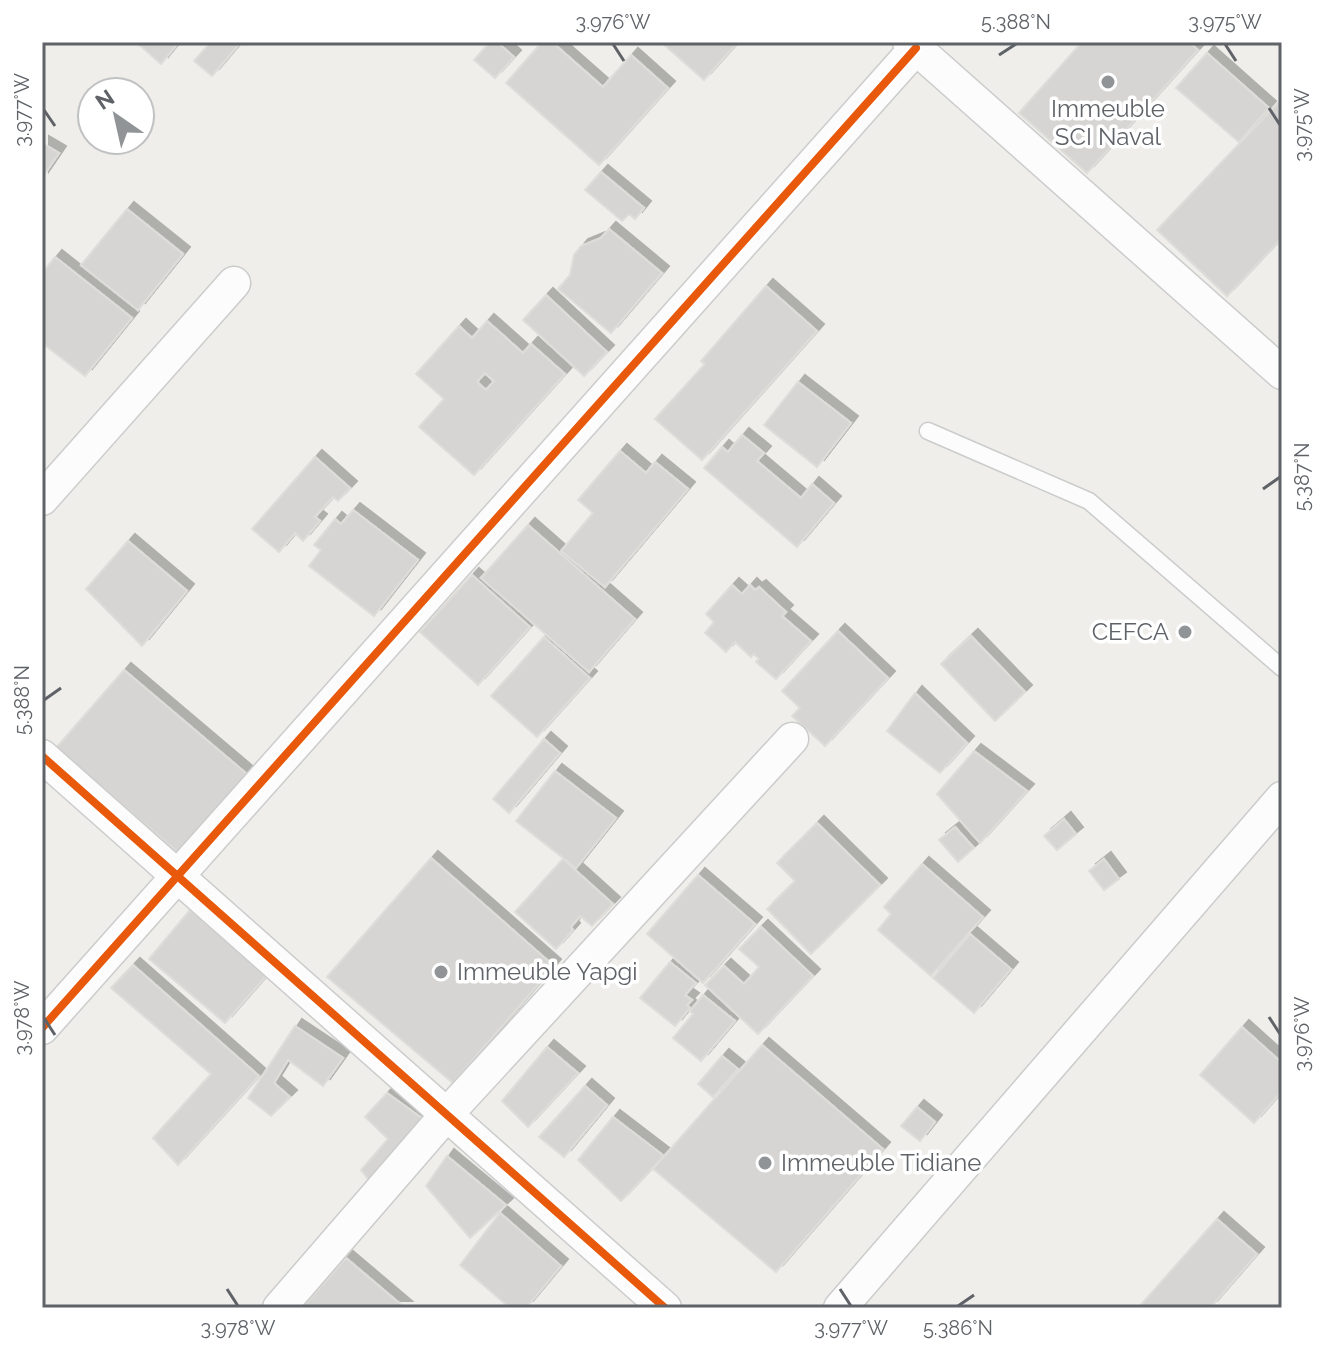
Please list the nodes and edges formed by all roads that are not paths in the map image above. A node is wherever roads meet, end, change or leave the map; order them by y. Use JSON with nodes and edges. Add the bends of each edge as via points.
{"nodes":[{"id":1,"x":912,"y":45,"type":"edge"},
{"id":2,"x":234,"y":283,"type":"dead end"},
{"id":3,"x":1282,"y":373,"type":"edge"},
{"id":4,"x":928,"y":431,"type":"dead end"},
{"id":5,"x":42,"y":499,"type":"edge"},
{"id":6,"x":1282,"y":668,"type":"edge"},
{"id":7,"x":792,"y":739,"type":"dead end"},
{"id":8,"x":42,"y":756,"type":"edge"},
{"id":9,"x":1282,"y":798,"type":"edge"},
{"id":10,"x":177,"y":876,"type":"junction"},
{"id":11,"x":42,"y":1028,"type":"edge"},
{"id":12,"x":447,"y":1114,"type":"junction"},
{"id":13,"x":279,"y":1308,"type":"edge"},
{"id":14,"x":665,"y":1308,"type":"edge"},
{"id":15,"x":840,"y":1308,"type":"edge"}],
"edges":[{"from":1,"to":3,"type":"street"},
{"from":1,"to":10,"type":"street"},
{"from":2,"to":5,"type":"street"},
{"from":4,"to":6,"type":"lane","via":[[1089,501]]},
{"from":7,"to":12,"type":"street"},
{"from":8,"to":10,"type":"street"},
{"from":9,"to":15,"type":"street"},
{"from":10,"to":11,"type":"street"},
{"from":10,"to":12,"type":"street"},
{"from":12,"to":13,"type":"street"},
{"from":12,"to":14,"type":"street"}]}
